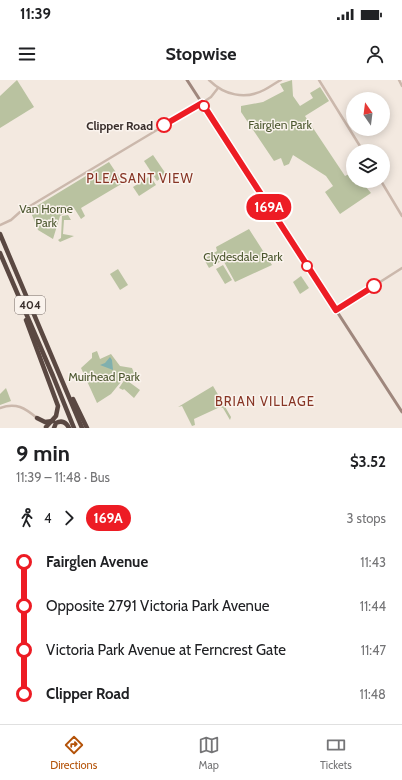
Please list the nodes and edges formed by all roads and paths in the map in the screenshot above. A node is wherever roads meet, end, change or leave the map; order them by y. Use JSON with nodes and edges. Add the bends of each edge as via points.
{"nodes":[{"id":1,"x":187,"y":80,"type":"edge"},
{"id":2,"x":209,"y":80,"type":"edge"},
{"id":3,"x":281,"y":80,"type":"edge"},
{"id":4,"x":319,"y":80,"type":"edge"},
{"id":5,"x":399,"y":80,"type":"edge"},
{"id":6,"x":402,"y":86,"type":"edge"},
{"id":7,"x":218,"y":88,"type":"junction"},
{"id":8,"x":202,"y":103,"type":"junction"},
{"id":9,"x":359,"y":144,"type":"edge"},
{"id":10,"x":385,"y":188,"type":"edge"},
{"id":11,"x":402,"y":216,"type":"edge"},
{"id":12,"x":1,"y":224,"type":"edge"},
{"id":13,"x":0,"y":234,"type":"edge"},
{"id":14,"x":0,"y":253,"type":"edge"},
{"id":15,"x":402,"y":268,"type":"edge"},
{"id":16,"x":24,"y":309,"type":"junction"},
{"id":17,"x":336,"y":310,"type":"junction"},
{"id":18,"x":60,"y":375,"type":"junction"},
{"id":19,"x":0,"y":408,"type":"edge"},
{"id":20,"x":402,"y":412,"type":"edge"},
{"id":21,"x":37,"y":418,"type":"junction"},
{"id":22,"x":54,"y":422,"type":"junction"},
{"id":23,"x":47,"y":428,"type":"edge"},
{"id":24,"x":54,"y":428,"type":"edge"},
{"id":25,"x":71,"y":428,"type":"edge"},
{"id":26,"x":80,"y":428,"type":"edge"},
{"id":27,"x":87,"y":428,"type":"edge"}],
"edges":[{"from":1,"to":8,"type":"main road"},
{"from":2,"to":7,"type":"street"},
{"from":3,"to":7,"type":"street","via":[[265,90],[251,94],[233,94]]},
{"from":4,"to":9,"type":"street"},
{"from":5,"to":6,"type":"street"},
{"from":7,"to":8,"type":"street"},
{"from":8,"to":12,"type":"street"},
{"from":8,"to":17,"type":"main road"},
{"from":10,"to":11,"type":"street"},
{"from":13,"to":18,"type":"highway","number":"404"},
{"from":14,"to":16,"type":"highway","number":"404"},
{"from":15,"to":17,"type":"street"},
{"from":16,"to":22,"type":"highway","via":[[33,342],[57,400],[58,411]]},
{"from":16,"to":25,"type":"highway","number":"404"},
{"from":17,"to":20,"type":"main road"},
{"from":18,"to":26,"type":"highway","number":"404"},
{"from":18,"to":27,"type":"highway"},
{"from":19,"to":21,"type":"street","via":[[10,405],[21,406]]},
{"from":21,"to":22,"type":"highway","via":[[45,422]]},
{"from":21,"to":23,"type":"street"},
{"from":22,"to":23,"type":"highway"},
{"from":22,"to":24,"type":"highway"},
{"from":22,"to":25,"type":"highway","via":[[63,422]]}]}
